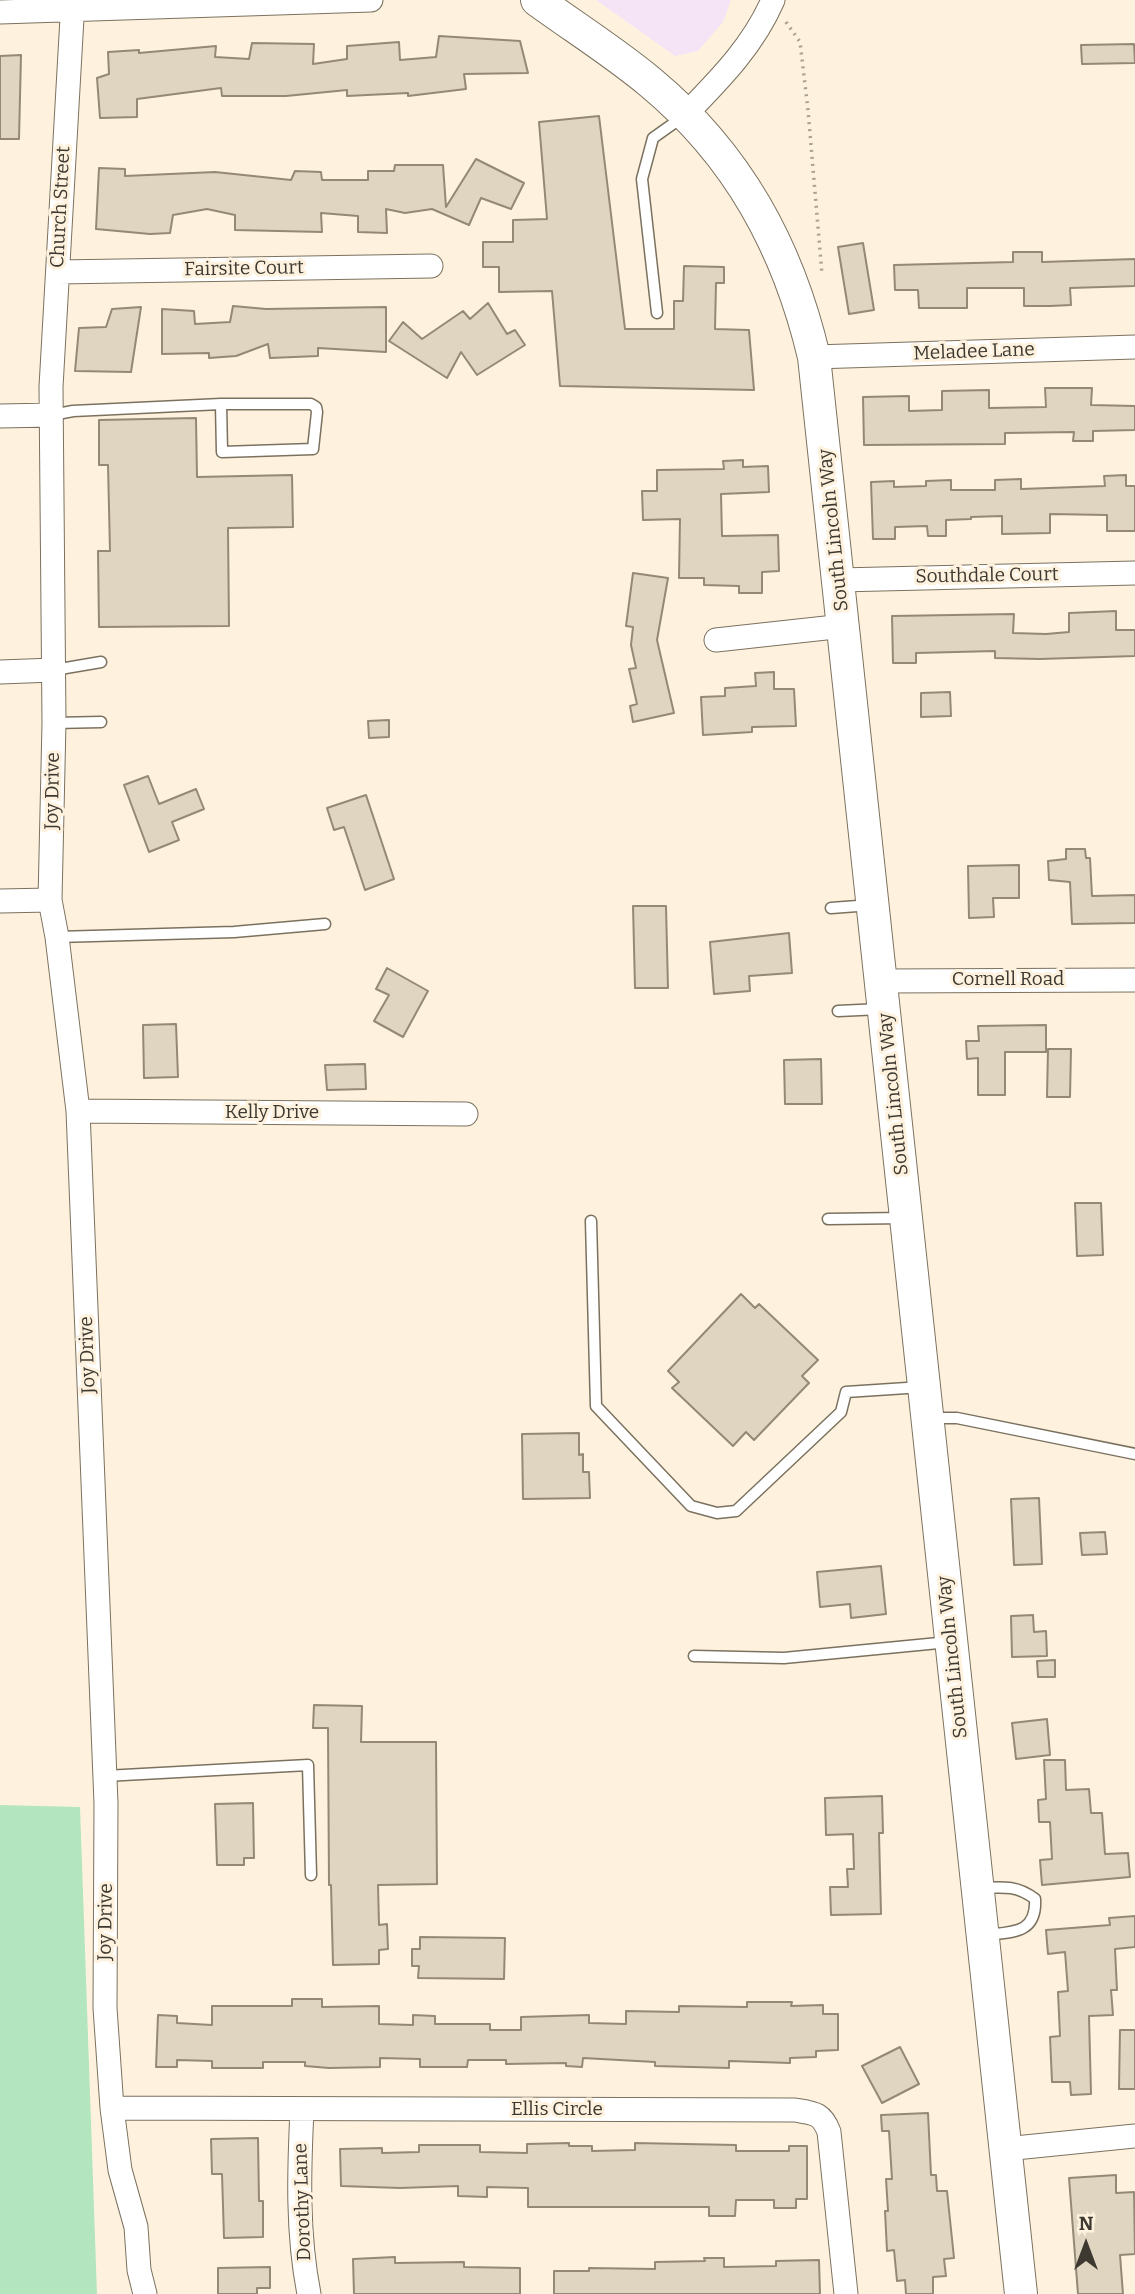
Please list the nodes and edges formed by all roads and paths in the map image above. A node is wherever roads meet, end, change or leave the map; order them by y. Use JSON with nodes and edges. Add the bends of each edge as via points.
{"nodes":[{"id":1,"x":371,"y":0,"type":"edge"},
{"id":2,"x":73,"y":5,"type":"edge"},
{"id":3,"x":554,"y":8,"type":"edge"},
{"id":4,"x":779,"y":10,"type":"edge"},
{"id":5,"x":0,"y":12,"type":"edge"},
{"id":6,"x":686,"y":114,"type":"junction"},
{"id":7,"x":431,"y":266,"type":"dead end"},
{"id":8,"x":58,"y":272,"type":"junction"},
{"id":9,"x":822,"y":274,"type":"dead end"},
{"id":10,"x":657,"y":313,"type":"dead end"},
{"id":11,"x":1135,"y":347,"type":"edge"},
{"id":12,"x":814,"y":357,"type":"junction"},
{"id":13,"x":221,"y":404,"type":"junction"},
{"id":14,"x":52,"y":415,"type":"junction"},
{"id":15,"x":0,"y":416,"type":"edge"},
{"id":16,"x":1135,"y":573,"type":"edge"},
{"id":17,"x":839,"y":580,"type":"junction"},
{"id":18,"x":844,"y":626,"type":"junction"},
{"id":19,"x":716,"y":640,"type":"dead end"},
{"id":20,"x":101,"y":662,"type":"dead end"},
{"id":21,"x":54,"y":670,"type":"junction"},
{"id":22,"x":0,"y":672,"type":"edge"},
{"id":23,"x":101,"y":722,"type":"dead end"},
{"id":24,"x":54,"y":723,"type":"junction"},
{"id":25,"x":50,"y":900,"type":"junction"},
{"id":26,"x":0,"y":901,"type":"edge"},
{"id":27,"x":874,"y":905,"type":"junction"},
{"id":28,"x":831,"y":908,"type":"dead end"},
{"id":29,"x":325,"y":924,"type":"dead end"},
{"id":30,"x":57,"y":937,"type":"junction"},
{"id":31,"x":1135,"y":980,"type":"edge"},
{"id":32,"x":883,"y":995,"type":"junction"},
{"id":33,"x":838,"y":1011,"type":"dead end"},
{"id":34,"x":78,"y":1111,"type":"junction"},
{"id":35,"x":466,"y":1114,"type":"dead end"},
{"id":36,"x":907,"y":1218,"type":"junction"},
{"id":37,"x":828,"y":1219,"type":"dead end"},
{"id":38,"x":591,"y":1221,"type":"dead end"},
{"id":39,"x":925,"y":1387,"type":"junction"},
{"id":40,"x":928,"y":1418,"type":"junction"},
{"id":41,"x":1135,"y":1454,"type":"edge"},
{"id":42,"x":951,"y":1641,"type":"junction"},
{"id":43,"x":694,"y":1656,"type":"dead end"},
{"id":44,"x":105,"y":1776,"type":"junction"},
{"id":45,"x":311,"y":1874,"type":"dead end"},
{"id":46,"x":978,"y":1889,"type":"junction"},
{"id":47,"x":983,"y":1936,"type":"junction"},
{"id":48,"x":112,"y":2108,"type":"junction"},
{"id":49,"x":302,"y":2110,"type":"junction"},
{"id":50,"x":1135,"y":2136,"type":"edge"},
{"id":51,"x":1005,"y":2149,"type":"junction"},
{"id":52,"x":145,"y":2294,"type":"edge"},
{"id":53,"x":309,"y":2294,"type":"edge"},
{"id":54,"x":846,"y":2294,"type":"edge"},
{"id":55,"x":1021,"y":2294,"type":"edge"}],
"edges":[{"from":1,"to":2,"type":"street"},
{"from":2,"to":5,"type":"street"},
{"from":2,"to":8,"type":"street","name":"Church Street"},
{"from":3,"to":6,"type":"main road","name":"South Lincoln Way"},
{"from":4,"to":6,"type":"street"},
{"from":4,"to":9,"type":"path","via":[[800,43]]},
{"from":6,"to":10,"type":"lane","via":[[653,138],[642,179]]},
{"from":6,"to":12,"type":"main road","name":"South Lincoln Way","via":[[723,156],[771,231],[791,276]]},
{"from":7,"to":8,"type":"street","name":"Fairsite Court"},
{"from":8,"to":14,"type":"street","name":"Church Street"},
{"from":11,"to":12,"type":"street","name":"Meladee Lane"},
{"from":12,"to":17,"type":"main road","name":"South Lincoln Way"},
{"from":13,"to":13,"type":"lane","via":[[311,404],[316,407],[313,449],[222,452]]},
{"from":13,"to":14,"type":"lane"},
{"from":14,"to":15,"type":"street"},
{"from":14,"to":21,"type":"street","name":"Joy Drive"},
{"from":16,"to":17,"type":"street","name":"Southdale Court"},
{"from":17,"to":18,"type":"main road","name":"South Lincoln Way"},
{"from":18,"to":19,"type":"street"},
{"from":18,"to":27,"type":"main road","name":"South Lincoln Way"},
{"from":20,"to":21,"type":"lane"},
{"from":21,"to":22,"type":"street"},
{"from":21,"to":24,"type":"street","name":"Joy Drive"},
{"from":23,"to":24,"type":"lane"},
{"from":24,"to":25,"type":"street","name":"Joy Drive"},
{"from":25,"to":26,"type":"street"},
{"from":25,"to":30,"type":"street","name":"Joy Drive"},
{"from":27,"to":28,"type":"lane"},
{"from":27,"to":32,"type":"main road","name":"South Lincoln Way"},
{"from":29,"to":30,"type":"lane","via":[[234,932]]},
{"from":30,"to":34,"type":"street","name":"Joy Drive"},
{"from":31,"to":32,"type":"street","name":"Cornell Road"},
{"from":32,"to":33,"type":"lane"},
{"from":32,"to":36,"type":"main road","name":"South Lincoln Way"},
{"from":34,"to":35,"type":"street","name":"Kelly Drive"},
{"from":34,"to":44,"type":"street","name":"Joy Drive"},
{"from":36,"to":37,"type":"lane"},
{"from":36,"to":39,"type":"main road","name":"South Lincoln Way"},
{"from":38,"to":39,"type":"lane","via":[[596,1406],[691,1506],[717,1513],[736,1511],[841,1412],[846,1392]]},
{"from":39,"to":40,"type":"main road","name":"South Lincoln Way"},
{"from":40,"to":41,"type":"lane","via":[[957,1418]]},
{"from":40,"to":42,"type":"main road","name":"South Lincoln Way"},
{"from":42,"to":43,"type":"lane","via":[[784,1658]]},
{"from":42,"to":46,"type":"main road","name":"South Lincoln Way"},
{"from":44,"to":45,"type":"lane","via":[[308,1765]]},
{"from":44,"to":48,"type":"street","name":"Joy Drive","via":[[105,2008]]},
{"from":46,"to":47,"type":"main road","name":"South Lincoln Way"},
{"from":46,"to":47,"type":"lane","via":[[1010,1886],[1035,1899],[1035,1912],[1020,1931]]},
{"from":47,"to":51,"type":"main road","name":"South Lincoln Way"},
{"from":48,"to":49,"type":"street","name":"Ellis Circle"},
{"from":48,"to":52,"type":"street","name":"Joy Drive"},
{"from":49,"to":53,"type":"street","name":"Dorothy Lane","via":[[300,2233]]},
{"from":49,"to":54,"type":"street","name":"Ellis Circle","via":[[813,2113],[825,2120],[829,2132]]},
{"from":50,"to":51,"type":"street"},
{"from":51,"to":55,"type":"main road","name":"South Lincoln Way"}]}
